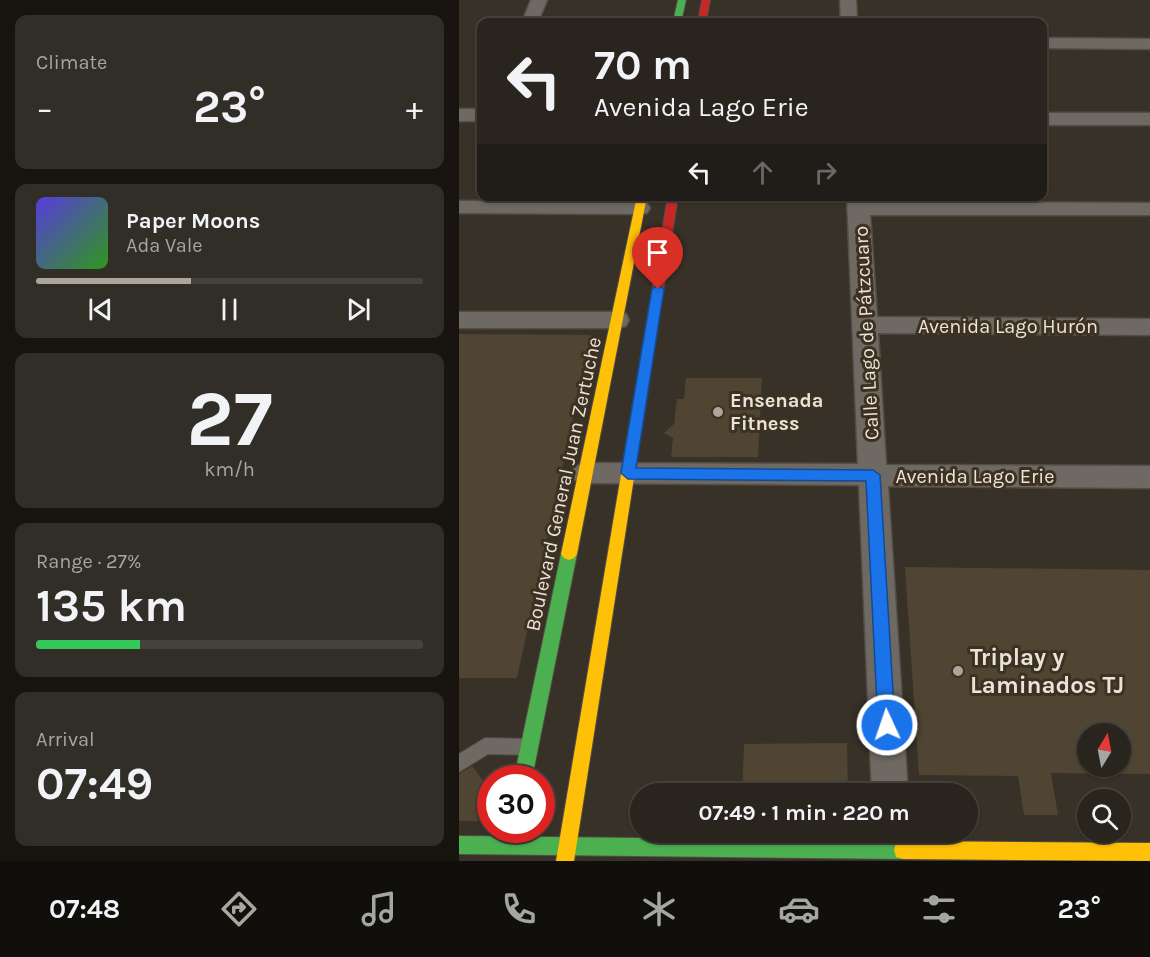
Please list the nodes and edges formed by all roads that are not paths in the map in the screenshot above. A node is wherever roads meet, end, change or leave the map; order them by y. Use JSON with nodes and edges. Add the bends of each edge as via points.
{"nodes":[{"id":1,"x":539,"y":0,"type":"edge"},
{"id":2,"x":682,"y":0,"type":"edge"},
{"id":3,"x":706,"y":0,"type":"edge"},
{"id":4,"x":848,"y":0,"type":"edge"},
{"id":5,"x":532,"y":18,"type":"edge"},
{"id":6,"x":678,"y":18,"type":"edge"},
{"id":7,"x":703,"y":18,"type":"edge"},
{"id":8,"x":849,"y":18,"type":"edge"},
{"id":9,"x":1047,"y":43,"type":"edge"},
{"id":10,"x":1150,"y":44,"type":"edge"},
{"id":11,"x":459,"y":115,"type":"edge"},
{"id":12,"x":477,"y":115,"type":"edge"},
{"id":13,"x":1047,"y":119,"type":"edge"},
{"id":14,"x":1150,"y":119,"type":"edge"},
{"id":15,"x":672,"y":201,"type":"edge"},
{"id":16,"x":641,"y":202,"type":"edge"},
{"id":17,"x":859,"y":202,"type":"edge"},
{"id":18,"x":459,"y":207,"type":"edge"},
{"id":19,"x":1150,"y":209,"type":"edge"},
{"id":20,"x":617,"y":320,"type":"junction"},
{"id":21,"x":459,"y":321,"type":"edge"},
{"id":22,"x":865,"y":325,"type":"junction"},
{"id":23,"x":1150,"y":327,"type":"edge"},
{"id":24,"x":585,"y":473,"type":"junction"},
{"id":25,"x":628,"y":473,"type":"junction"},
{"id":26,"x":873,"y":475,"type":"junction"},
{"id":27,"x":1150,"y":477,"type":"edge"},
{"id":28,"x":529,"y":747,"type":"junction"},
{"id":29,"x":459,"y":764,"type":"edge"},
{"id":30,"x":526,"y":765,"type":"edge"},
{"id":31,"x":889,"y":783,"type":"edge"},
{"id":32,"x":459,"y":845,"type":"edge"},
{"id":33,"x":509,"y":845,"type":"junction"},
{"id":34,"x":893,"y":848,"type":"edge"},
{"id":35,"x":1150,"y":852,"type":"edge"},
{"id":36,"x":566,"y":854,"type":"edge"},
{"id":37,"x":506,"y":861,"type":"edge"}],
"edges":[{"from":1,"to":5,"type":"street"},
{"from":2,"to":6,"type":"main road"},
{"from":3,"to":7,"type":"main road"},
{"from":4,"to":8,"type":"street"},
{"from":9,"to":10,"type":"street"},
{"from":11,"to":12,"type":"street"},
{"from":13,"to":14,"type":"street"},
{"from":15,"to":25,"type":"main road"},
{"from":16,"to":18,"type":"street"},
{"from":16,"to":20,"type":"main road","name":"Boulevard General Juan Zertuche"},
{"from":17,"to":19,"type":"street"},
{"from":17,"to":22,"type":"street","name":"Calle Lago de Pátzcuaro"},
{"from":20,"to":21,"type":"street"},
{"from":20,"to":24,"type":"main road","name":"Boulevard General Juan Zertuche"},
{"from":22,"to":23,"type":"street","name":"Avenida Lago Hurón"},
{"from":22,"to":26,"type":"street","name":"Calle Lago de Pátzcuaro"},
{"from":24,"to":25,"type":"street","name":"Avenida Lago Erie"},
{"from":24,"to":28,"type":"main road","name":"Boulevard General Juan Zertuche"},
{"from":25,"to":26,"type":"street","name":"Avenida Lago Erie"},
{"from":25,"to":36,"type":"main road"},
{"from":26,"to":27,"type":"street","name":"Avenida Lago Erie"},
{"from":26,"to":31,"type":"street","name":"Calle Lago de Pátzcuaro"},
{"from":28,"to":29,"type":"lane","via":[[485,746]]},
{"from":28,"to":30,"type":"main road","name":"Boulevard General Juan Zertuche"},
{"from":32,"to":33,"type":"main road"},
{"from":33,"to":36,"type":"main road"},
{"from":33,"to":37,"type":"main road"},
{"from":34,"to":35,"type":"main road"},
{"from":34,"to":36,"type":"main road"}]}
